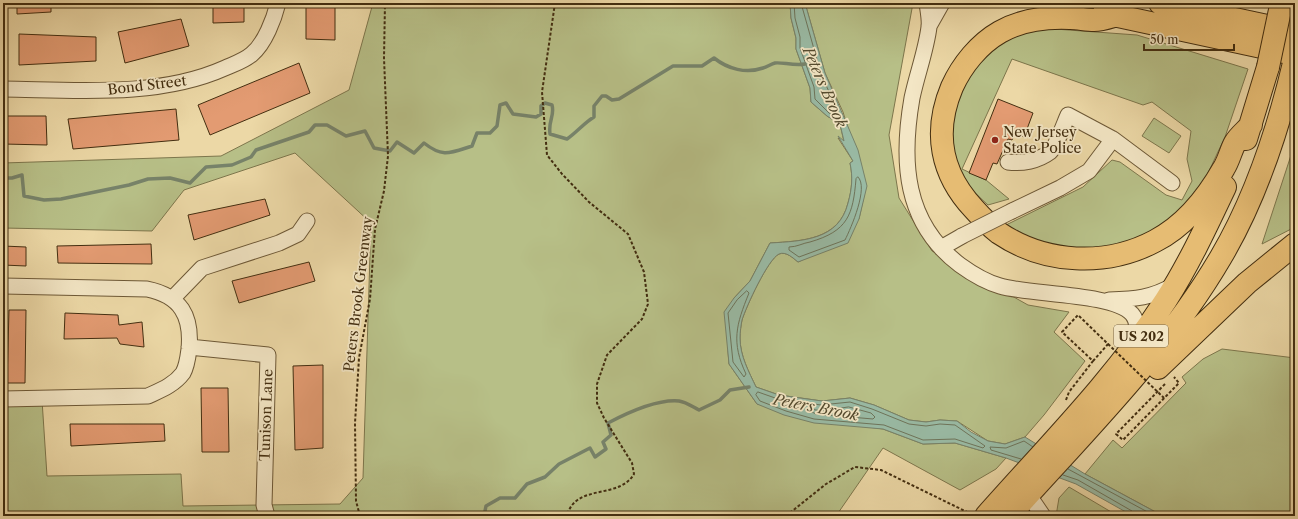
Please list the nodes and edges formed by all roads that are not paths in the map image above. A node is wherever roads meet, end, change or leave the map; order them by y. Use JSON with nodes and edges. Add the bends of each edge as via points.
{"nodes":[{"id":1,"x":278,"y":3,"type":"edge"},
{"id":2,"x":927,"y":3,"type":"edge"},
{"id":3,"x":942,"y":3,"type":"edge"},
{"id":4,"x":1052,"y":3,"type":"edge"},
{"id":5,"x":1160,"y":3,"type":"edge"},
{"id":6,"x":1206,"y":3,"type":"edge"},
{"id":7,"x":1280,"y":6,"type":"edge"},
{"id":8,"x":1117,"y":15,"type":"junction"},
{"id":9,"x":1260,"y":25,"type":"junction"},
{"id":10,"x":929,"y":26,"type":"junction"},
{"id":11,"x":1295,"y":32,"type":"edge"},
{"id":12,"x":1294,"y":61,"type":"edge"},
{"id":13,"x":3,"y":89,"type":"edge"},
{"id":14,"x":1251,"y":125,"type":"junction"},
{"id":15,"x":1113,"y":139,"type":"junction"},
{"id":16,"x":1008,"y":162,"type":"dead end"},
{"id":17,"x":1172,"y":183,"type":"dead end"},
{"id":18,"x":307,"y":221,"type":"dead end"},
{"id":19,"x":941,"y":248,"type":"junction"},
{"id":20,"x":1290,"y":251,"type":"edge"},
{"id":21,"x":1175,"y":285,"type":"junction"},
{"id":22,"x":3,"y":286,"type":"edge"},
{"id":23,"x":172,"y":298,"type":"junction"},
{"id":24,"x":1100,"y":300,"type":"junction"},
{"id":25,"x":189,"y":347,"type":"junction"},
{"id":26,"x":1132,"y":349,"type":"junction"},
{"id":27,"x":3,"y":399,"type":"edge"},
{"id":28,"x":1078,"y":416,"type":"junction"},
{"id":29,"x":1020,"y":491,"type":"junction"},
{"id":30,"x":266,"y":510,"type":"edge"},
{"id":31,"x":977,"y":515,"type":"edge"},
{"id":32,"x":1009,"y":516,"type":"edge"},
{"id":33,"x":1043,"y":516,"type":"edge"}],
"edges":[{"from":1,"to":13,"type":"street","name":"Bond Street","via":[[263,39],[253,54],[214,73],[178,84],[108,91]]},
{"from":2,"to":10,"type":"street"},
{"from":3,"to":10,"type":"street"},
{"from":4,"to":8,"type":"highway"},
{"from":5,"to":9,"type":"highway"},
{"from":6,"to":9,"type":"highway"},
{"from":7,"to":14,"type":"highway","number":"US 202","bridge":true,"via":[[1268,67]]},
{"from":8,"to":12,"type":"highway"},
{"from":8,"to":14,"type":"highway","via":[[1095,20],[1052,18],[1015,25],[990,38],[974,53],[958,75],[945,103],[942,117],[945,163],[955,186],[988,224],[1023,246],[1057,256],[1100,258],[1138,249],[1165,235],[1198,206],[1216,181],[1236,142]]},
{"from":9,"to":11,"type":"highway"},
{"from":10,"to":19,"type":"street","via":[[912,98],[906,152],[907,174],[924,226]]},
{"from":12,"to":28,"type":"highway","number":"US 202","via":[[1278,122],[1255,188],[1222,256],[1176,326]]},
{"from":14,"to":21,"type":"highway","number":"US 202","via":[[1214,209]]},
{"from":15,"to":16,"type":"street","via":[[1068,115],[1050,151],[1020,164]]},
{"from":15,"to":17,"type":"street"},
{"from":15,"to":19,"type":"street","bridge":true,"via":[[1089,171]]},
{"from":18,"to":23,"type":"street","via":[[298,234],[279,243],[202,268]]},
{"from":19,"to":24,"type":"street","via":[[966,269],[999,286]]},
{"from":20,"to":28,"type":"highway","via":[[1214,312],[1151,374]]},
{"from":21,"to":24,"type":"street","via":[[1159,294],[1143,298]]},
{"from":21,"to":26,"type":"highway","number":"US 202"},
{"from":22,"to":23,"type":"street","via":[[147,289],[162,292]]},
{"from":23,"to":25,"type":"street","via":[[186,318],[190,337]]},
{"from":24,"to":26,"type":"street","via":[[1122,307],[1132,314],[1137,322],[1137,333]]},
{"from":25,"to":27,"type":"street","via":[[188,360],[183,372],[168,387],[148,396]]},
{"from":25,"to":30,"type":"street","name":"Tunison Lane","via":[[268,355]]},
{"from":26,"to":28,"type":"highway","number":"US 202"},
{"from":28,"to":29,"type":"highway","number":"US 202"},
{"from":29,"to":31,"type":"highway","number":"US 202"},
{"from":29,"to":32,"type":"highway","number":"US 202"},
{"from":29,"to":33,"type":"street"}]}
